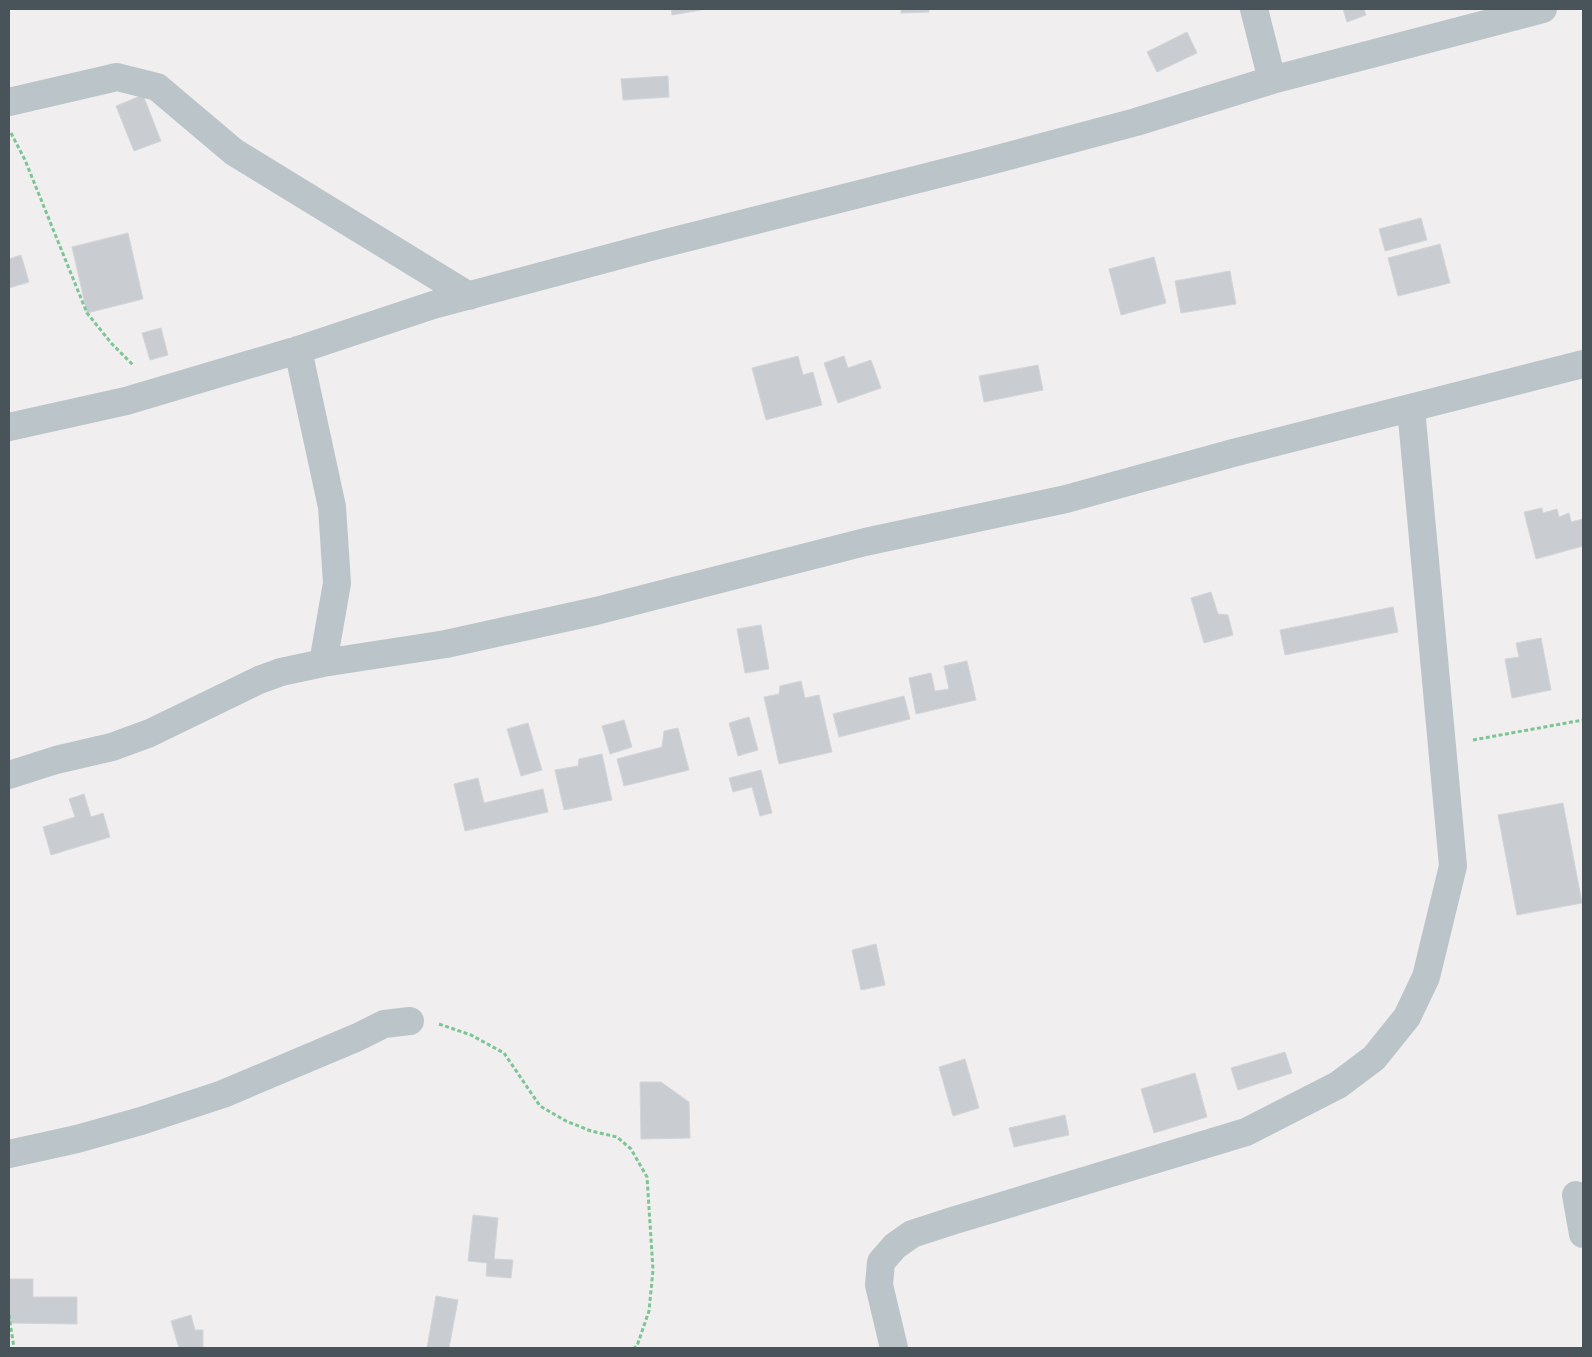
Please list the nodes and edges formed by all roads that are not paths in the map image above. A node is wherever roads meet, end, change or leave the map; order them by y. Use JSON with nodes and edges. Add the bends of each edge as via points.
{"nodes":[{"id":1,"x":1254,"y":9,"type":"edge"},
{"id":2,"x":1543,"y":9,"type":"edge"},
{"id":3,"x":1272,"y":80,"type":"junction"},
{"id":4,"x":9,"y":102,"type":"edge"},
{"id":5,"x":469,"y":296,"type":"junction"},
{"id":6,"x":298,"y":350,"type":"junction"},
{"id":7,"x":1583,"y":364,"type":"edge"},
{"id":8,"x":1411,"y":408,"type":"junction"},
{"id":9,"x":9,"y":427,"type":"edge"},
{"id":10,"x":323,"y":663,"type":"junction"},
{"id":11,"x":9,"y":775,"type":"edge"},
{"id":12,"x":410,"y":1021,"type":"road end"},
{"id":13,"x":9,"y":1154,"type":"edge"},
{"id":14,"x":1576,"y":1195,"type":"dead end"},
{"id":15,"x":1583,"y":1234,"type":"edge"},
{"id":16,"x":894,"y":1348,"type":"edge"}],
"edges":[{"from":1,"to":3,"type":"street"},
{"from":2,"to":3,"type":"street"},
{"from":3,"to":5,"type":"street","via":[[1136,122]]},
{"from":4,"to":5,"type":"street","via":[[117,77],[158,87],[234,152]]},
{"from":5,"to":6,"type":"street"},
{"from":6,"to":9,"type":"street","via":[[126,401]]},
{"from":6,"to":10,"type":"street","via":[[332,507],[338,583]]},
{"from":7,"to":8,"type":"street"},
{"from":8,"to":10,"type":"street","via":[[1066,500],[865,542],[596,611],[446,644]]},
{"from":8,"to":16,"type":"street","via":[[1453,866],[1426,977],[1407,1017],[1374,1058],[1338,1085],[1246,1132],[912,1234],[881,1262],[879,1285]]},
{"from":10,"to":11,"type":"street","via":[[259,680],[150,733],[112,747]]},
{"from":12,"to":13,"type":"street","via":[[384,1024],[222,1094],[142,1121]]},
{"from":14,"to":15,"type":"street"}]}
